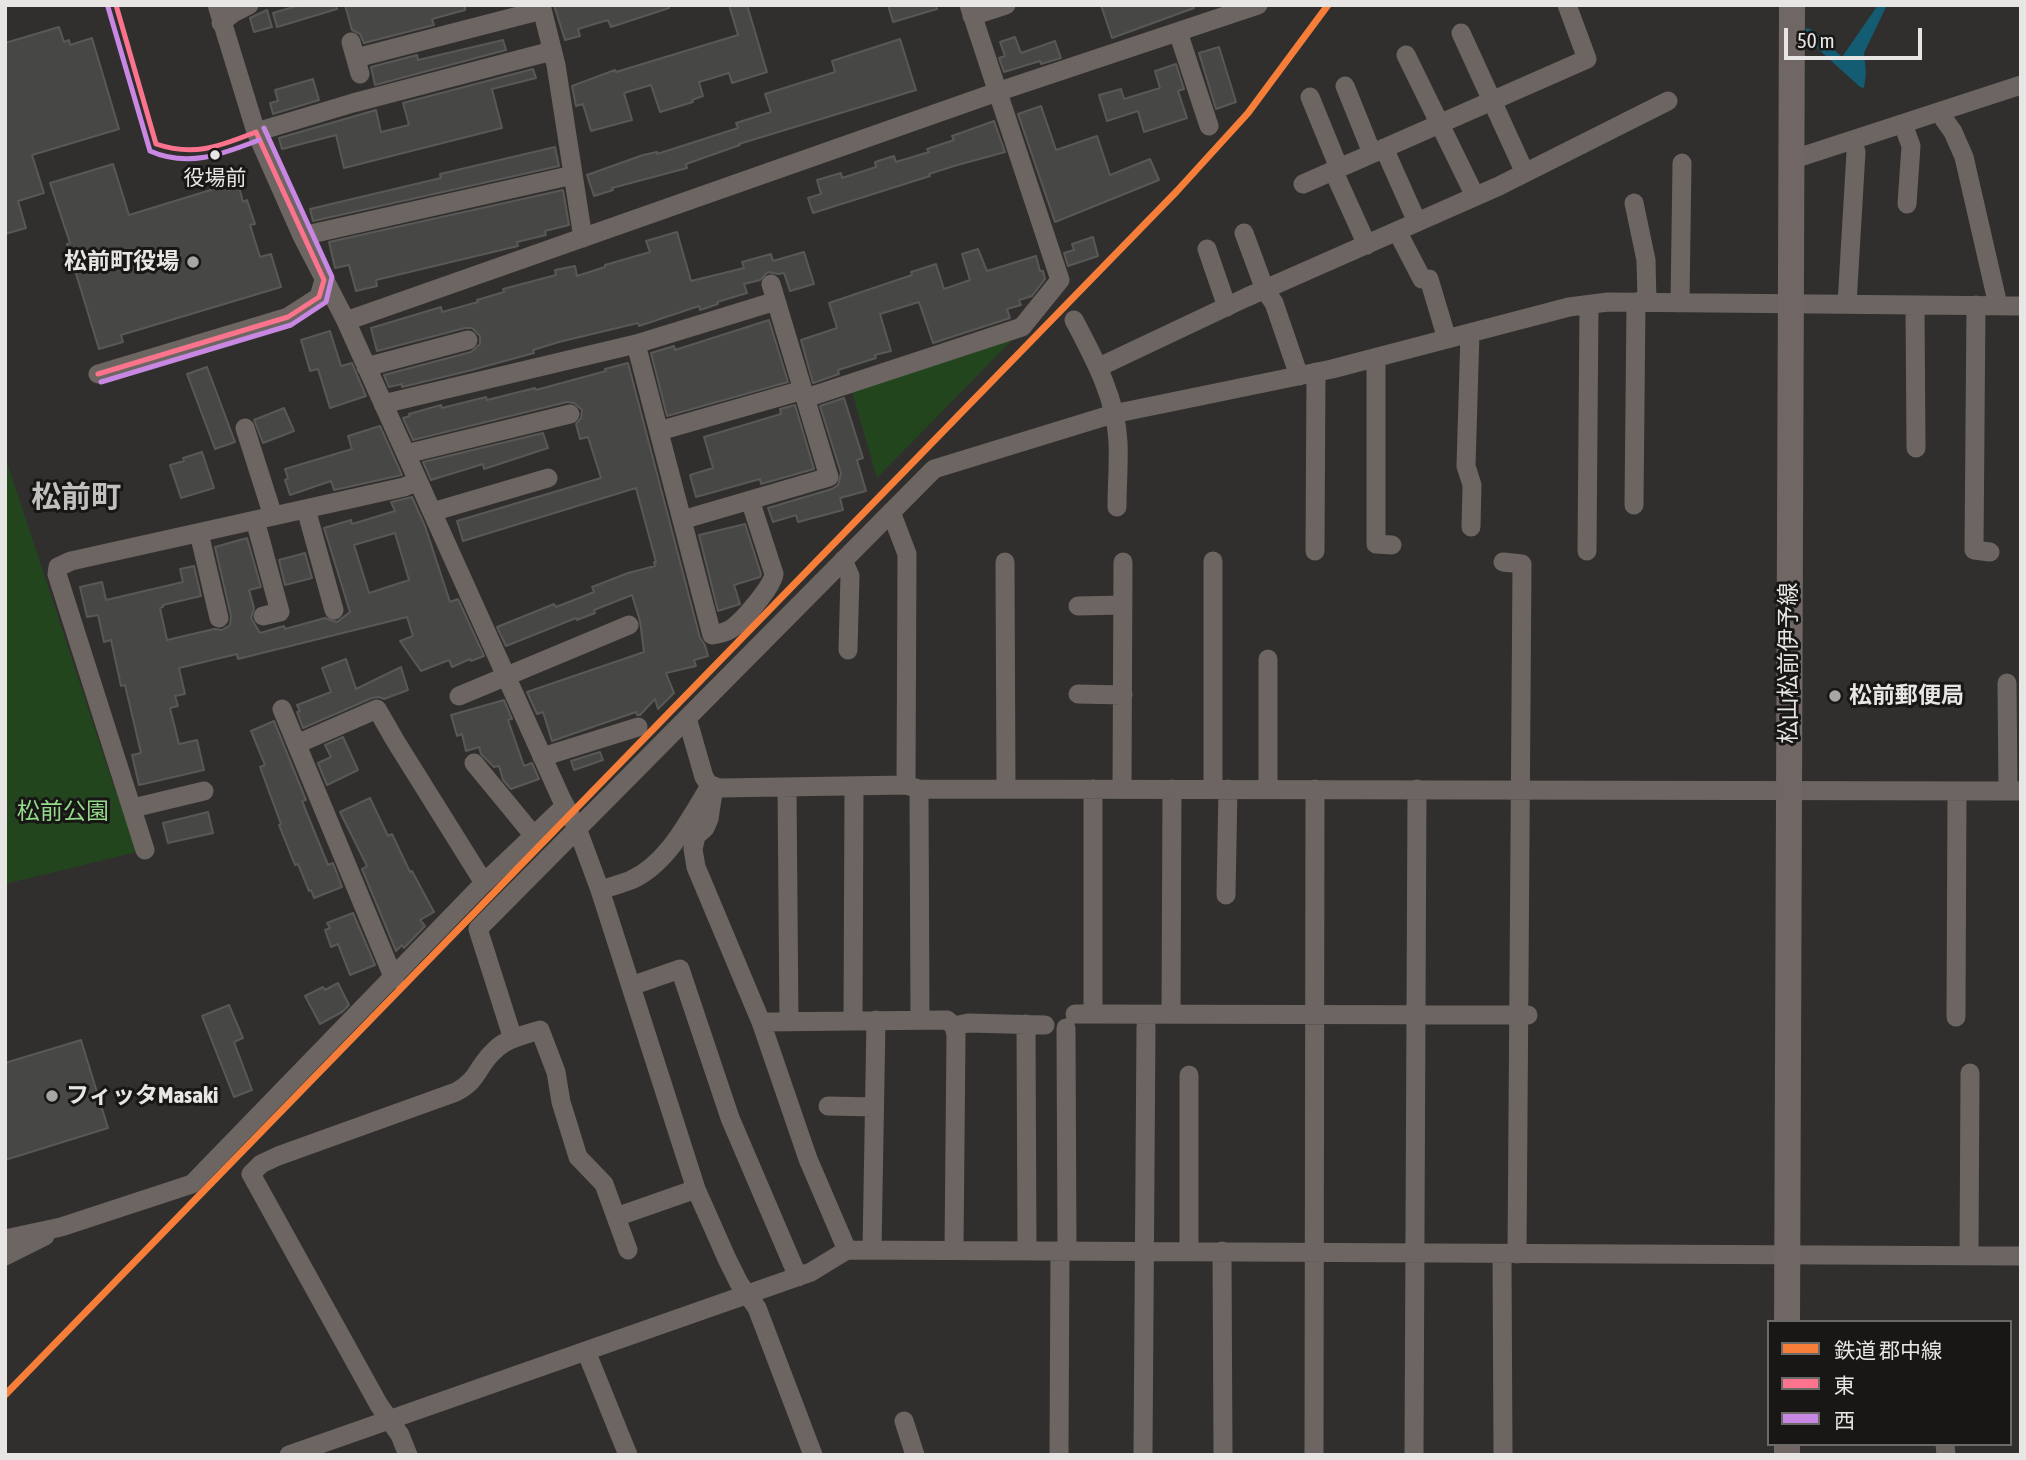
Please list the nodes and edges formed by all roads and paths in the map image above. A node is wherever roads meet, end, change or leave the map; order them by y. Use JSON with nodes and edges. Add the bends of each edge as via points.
{"nodes":[{"id":1,"x":249,"y":5,"type":"edge"},
{"id":2,"x":1006,"y":5,"type":"edge"},
{"id":3,"x":1258,"y":5,"type":"edge"},
{"id":4,"x":1567,"y":5,"type":"edge"},
{"id":5,"x":1792,"y":5,"type":"edge"},
{"id":6,"x":541,"y":8,"type":"edge"},
{"id":7,"x":970,"y":11,"type":"edge"},
{"id":8,"x":219,"y":14,"type":"edge"},
{"id":9,"x":1178,"y":32,"type":"junction"},
{"id":10,"x":1461,"y":33,"type":"dead end"},
{"id":11,"x":552,"y":51,"type":"junction"},
{"id":12,"x":1406,"y":55,"type":"dead end"},
{"id":13,"x":356,"y":58,"type":"dead end"},
{"id":14,"x":2021,"y":85,"type":"edge"},
{"id":15,"x":1345,"y":86,"type":"dead end"},
{"id":16,"x":996,"y":92,"type":"junction"},
{"id":17,"x":1310,"y":97,"type":"dead end"},
{"id":18,"x":1493,"y":101,"type":"junction"},
{"id":19,"x":1668,"y":101,"type":"dead end"},
{"id":20,"x":1939,"y":112,"type":"junction"},
{"id":21,"x":1440,"y":123,"type":"junction"},
{"id":22,"x":1903,"y":124,"type":"junction"},
{"id":23,"x":1209,"y":126,"type":"dead end"},
{"id":24,"x":256,"y":132,"type":"junction"},
{"id":25,"x":1853,"y":140,"type":"junction"},
{"id":26,"x":1378,"y":151,"type":"junction"},
{"id":27,"x":1791,"y":160,"type":"junction"},
{"id":28,"x":1682,"y":163,"type":"dead end"},
{"id":29,"x":1336,"y":169,"type":"junction"},
{"id":30,"x":1525,"y":173,"type":"junction"},
{"id":31,"x":573,"y":175,"type":"junction"},
{"id":32,"x":1303,"y":184,"type":"dead end"},
{"id":33,"x":1475,"y":196,"type":"junction"},
{"id":34,"x":1634,"y":203,"type":"dead end"},
{"id":35,"x":1907,"y":204,"type":"dead end"},
{"id":36,"x":1417,"y":222,"type":"junction"},
{"id":37,"x":1397,"y":231,"type":"junction"},
{"id":38,"x":1244,"y":233,"type":"dead end"},
{"id":39,"x":302,"y":236,"type":"junction"},
{"id":40,"x":583,"y":238,"type":"junction"},
{"id":41,"x":1367,"y":245,"type":"junction"},
{"id":42,"x":1207,"y":248,"type":"dead end"},
{"id":43,"x":324,"y":280,"type":"junction"},
{"id":44,"x":1265,"y":290,"type":"junction"},
{"id":45,"x":1642,"y":302,"type":"junction"},
{"id":46,"x":1681,"y":303,"type":"junction"},
{"id":47,"x":1791,"y":304,"type":"junction"},
{"id":48,"x":1847,"y":304,"type":"junction"},
{"id":49,"x":1589,"y":305,"type":"junction"},
{"id":50,"x":1915,"y":305,"type":"junction"},
{"id":51,"x":1976,"y":305,"type":"junction"},
{"id":52,"x":1998,"y":305,"type":"junction"},
{"id":53,"x":2021,"y":306,"type":"edge"},
{"id":54,"x":1227,"y":307,"type":"junction"},
{"id":55,"x":1074,"y":320,"type":"dead end"},
{"id":56,"x":345,"y":321,"type":"junction"},
{"id":57,"x":1470,"y":333,"type":"junction"},
{"id":58,"x":1447,"y":339,"type":"junction"},
{"id":59,"x":468,"y":340,"type":"dead end"},
{"id":60,"x":636,"y":344,"type":"junction"},
{"id":61,"x":1376,"y":358,"type":"junction"},
{"id":62,"x":366,"y":367,"type":"junction"},
{"id":63,"x":1099,"y":367,"type":"junction"},
{"id":64,"x":98,"y":374,"type":"dead end"},
{"id":65,"x":1307,"y":374,"type":"junction"},
{"id":66,"x":805,"y":394,"type":"junction"},
{"id":67,"x":383,"y":404,"type":"junction"},
{"id":68,"x":570,"y":414,"type":"dead end"},
{"id":69,"x":1114,"y":414,"type":"junction"},
{"id":70,"x":245,"y":428,"type":"dead end"},
{"id":71,"x":659,"y":431,"type":"junction"},
{"id":72,"x":1916,"y":448,"type":"dead end"},
{"id":73,"x":406,"y":454,"type":"junction"},
{"id":74,"x":548,"y":478,"type":"dead end"},
{"id":75,"x":418,"y":481,"type":"junction"},
{"id":76,"x":750,"y":500,"type":"junction"},
{"id":77,"x":1634,"y":505,"type":"dead end"},
{"id":78,"x":1117,"y":507,"type":"dead end"},
{"id":79,"x":306,"y":509,"type":"junction"},
{"id":80,"x":432,"y":512,"type":"junction"},
{"id":81,"x":891,"y":512,"type":"junction"},
{"id":82,"x":264,"y":518,"type":"junction"},
{"id":83,"x":682,"y":520,"type":"junction"},
{"id":84,"x":1471,"y":527,"type":"dead end"},
{"id":85,"x":199,"y":533,"type":"junction"},
{"id":86,"x":1392,"y":545,"type":"dead end"},
{"id":87,"x":1315,"y":551,"type":"dead end"},
{"id":88,"x":1587,"y":551,"type":"dead end"},
{"id":89,"x":1990,"y":552,"type":"dead end"},
{"id":90,"x":843,"y":560,"type":"junction"},
{"id":91,"x":1213,"y":561,"type":"dead end"},
{"id":92,"x":1006,"y":562,"type":"dead end"},
{"id":93,"x":1123,"y":562,"type":"dead end"},
{"id":94,"x":1503,"y":562,"type":"dead end"},
{"id":95,"x":1123,"y":605,"type":"junction"},
{"id":96,"x":1078,"y":606,"type":"dead end"},
{"id":97,"x":334,"y":610,"type":"dead end"},
{"id":98,"x":263,"y":616,"type":"dead end"},
{"id":99,"x":219,"y":618,"type":"dead end"},
{"id":100,"x":629,"y":625,"type":"dead end"},
{"id":101,"x":848,"y":650,"type":"dead end"},
{"id":102,"x":1268,"y":659,"type":"dead end"},
{"id":103,"x":506,"y":676,"type":"junction"},
{"id":104,"x":2007,"y":683,"type":"dead end"},
{"id":105,"x":1078,"y":694,"type":"dead end"},
{"id":106,"x":1123,"y":695,"type":"junction"},
{"id":107,"x":460,"y":696,"type":"dead end"},
{"id":108,"x":282,"y":709,"type":"dead end"},
{"id":109,"x":687,"y":718,"type":"junction"},
{"id":110,"x":638,"y":727,"type":"dead end"},
{"id":111,"x":297,"y":744,"type":"junction"},
{"id":112,"x":542,"y":757,"type":"junction"},
{"id":113,"x":474,"y":763,"type":"dead end"},
{"id":114,"x":712,"y":786,"type":"junction"},
{"id":115,"x":854,"y":786,"type":"junction"},
{"id":116,"x":787,"y":787,"type":"junction"},
{"id":117,"x":912,"y":787,"type":"junction"},
{"id":118,"x":1006,"y":789,"type":"junction"},
{"id":119,"x":1093,"y":789,"type":"junction"},
{"id":120,"x":1122,"y":789,"type":"junction"},
{"id":121,"x":1172,"y":789,"type":"junction"},
{"id":122,"x":1220,"y":789,"type":"junction"},
{"id":123,"x":1268,"y":789,"type":"junction"},
{"id":124,"x":1315,"y":789,"type":"junction"},
{"id":125,"x":1417,"y":789,"type":"junction"},
{"id":126,"x":1521,"y":789,"type":"junction"},
{"id":127,"x":1788,"y":790,"type":"junction"},
{"id":128,"x":204,"y":791,"type":"dead end"},
{"id":129,"x":1957,"y":791,"type":"junction"},
{"id":130,"x":2014,"y":791,"type":"edge"},
{"id":131,"x":565,"y":806,"type":"junction"},
{"id":132,"x":133,"y":808,"type":"junction"},
{"id":133,"x":577,"y":828,"type":"junction"},
{"id":134,"x":534,"y":836,"type":"junction"},
{"id":135,"x":145,"y":850,"type":"dead end"},
{"id":136,"x":485,"y":883,"type":"junction"},
{"id":137,"x":600,"y":890,"type":"junction"},
{"id":138,"x":1226,"y":895,"type":"dead end"},
{"id":139,"x":394,"y":979,"type":"junction"},
{"id":140,"x":631,"y":986,"type":"junction"},
{"id":141,"x":1171,"y":1014,"type":"junction"},
{"id":142,"x":1315,"y":1014,"type":"junction"},
{"id":143,"x":1416,"y":1015,"type":"junction"},
{"id":144,"x":1523,"y":1015,"type":"junction"},
{"id":145,"x":1956,"y":1017,"type":"dead end"},
{"id":146,"x":1078,"y":1018,"type":"junction"},
{"id":147,"x":920,"y":1019,"type":"junction"},
{"id":148,"x":853,"y":1020,"type":"junction"},
{"id":149,"x":876,"y":1020,"type":"junction"},
{"id":150,"x":789,"y":1021,"type":"junction"},
{"id":151,"x":761,"y":1022,"type":"junction"},
{"id":152,"x":954,"y":1026,"type":"junction"},
{"id":153,"x":1146,"y":1026,"type":"dead end"},
{"id":154,"x":513,"y":1039,"type":"junction"},
{"id":155,"x":1970,"y":1073,"type":"dead end"},
{"id":156,"x":1189,"y":1075,"type":"dead end"},
{"id":157,"x":828,"y":1106,"type":"dead end"},
{"id":158,"x":874,"y":1107,"type":"junction"},
{"id":159,"x":696,"y":1189,"type":"junction"},
{"id":160,"x":616,"y":1217,"type":"junction"},
{"id":161,"x":61,"y":1227,"type":"junction"},
{"id":162,"x":5,"y":1239,"type":"edge"},
{"id":163,"x":628,"y":1250,"type":"dead end"},
{"id":164,"x":873,"y":1250,"type":"junction"},
{"id":165,"x":954,"y":1250,"type":"junction"},
{"id":166,"x":847,"y":1251,"type":"junction"},
{"id":167,"x":1027,"y":1251,"type":"junction"},
{"id":168,"x":1063,"y":1251,"type":"junction"},
{"id":169,"x":1144,"y":1251,"type":"junction"},
{"id":170,"x":1189,"y":1251,"type":"junction"},
{"id":171,"x":1222,"y":1251,"type":"junction"},
{"id":172,"x":1314,"y":1252,"type":"junction"},
{"id":173,"x":1415,"y":1253,"type":"junction"},
{"id":174,"x":1510,"y":1254,"type":"junction"},
{"id":175,"x":5,"y":1256,"type":"edge"},
{"id":176,"x":1787,"y":1256,"type":"junction"},
{"id":177,"x":1969,"y":1256,"type":"junction"},
{"id":178,"x":2021,"y":1256,"type":"edge"},
{"id":179,"x":798,"y":1277,"type":"junction"},
{"id":180,"x":747,"y":1294,"type":"junction"},
{"id":181,"x":1787,"y":1320,"type":"edge"},
{"id":182,"x":586,"y":1352,"type":"junction"},
{"id":183,"x":390,"y":1421,"type":"junction"},
{"id":184,"x":904,"y":1421,"type":"dead end"},
{"id":185,"x":289,"y":1455,"type":"edge"},
{"id":186,"x":408,"y":1455,"type":"edge"},
{"id":187,"x":628,"y":1455,"type":"edge"},
{"id":188,"x":813,"y":1455,"type":"edge"},
{"id":189,"x":915,"y":1455,"type":"edge"},
{"id":190,"x":1059,"y":1455,"type":"edge"},
{"id":191,"x":1143,"y":1455,"type":"edge"},
{"id":192,"x":1223,"y":1455,"type":"edge"},
{"id":193,"x":1314,"y":1455,"type":"edge"},
{"id":194,"x":1414,"y":1455,"type":"edge"},
{"id":195,"x":1503,"y":1455,"type":"edge"}],
"edges":[{"from":1,"to":8,"type":"street"},
{"from":2,"to":7,"type":"street"},
{"from":3,"to":9,"type":"street"},
{"from":4,"to":18,"type":"street","via":[[1587,59]]},
{"from":5,"to":27,"type":"main road","name":"松山松前伊予線"},
{"from":6,"to":11,"type":"street"},
{"from":6,"to":13,"type":"street"},
{"from":7,"to":16,"type":"street"},
{"from":8,"to":24,"type":"street"},
{"from":9,"to":16,"type":"street"},
{"from":9,"to":23,"type":"street"},
{"from":10,"to":18,"type":"street"},
{"from":11,"to":24,"type":"street"},
{"from":11,"to":31,"type":"street"},
{"from":12,"to":21,"type":"street"},
{"from":14,"to":20,"type":"street"},
{"from":15,"to":26,"type":"street"},
{"from":16,"to":40,"type":"street"},
{"from":16,"to":66,"type":"street","via":[[1060,280],[1022,327]]},
{"from":17,"to":29,"type":"street"},
{"from":18,"to":21,"type":"street"},
{"from":18,"to":30,"type":"street"},
{"from":19,"to":30,"type":"street"},
{"from":20,"to":22,"type":"street"},
{"from":20,"to":52,"type":"street","via":[[1964,157]]},
{"from":21,"to":26,"type":"street"},
{"from":21,"to":33,"type":"street"},
{"from":22,"to":25,"type":"street"},
{"from":22,"to":35,"type":"street","via":[[1911,146]]},
{"from":24,"to":39,"type":"street"},
{"from":25,"to":27,"type":"street"},
{"from":25,"to":48,"type":"street"},
{"from":26,"to":29,"type":"street"},
{"from":26,"to":36,"type":"street"},
{"from":27,"to":47,"type":"main road","name":"松山松前伊予線"},
{"from":28,"to":46,"type":"street"},
{"from":29,"to":32,"type":"street"},
{"from":29,"to":41,"type":"street"},
{"from":30,"to":33,"type":"street"},
{"from":31,"to":39,"type":"street"},
{"from":31,"to":40,"type":"street"},
{"from":33,"to":36,"type":"street"},
{"from":34,"to":45,"type":"street","via":[[1646,260]]},
{"from":36,"to":37,"type":"street"},
{"from":37,"to":41,"type":"street"},
{"from":37,"to":58,"type":"street","via":[[1422,279],[1429,279]]},
{"from":38,"to":44,"type":"street"},
{"from":39,"to":43,"type":"street"},
{"from":40,"to":56,"type":"street"},
{"from":41,"to":44,"type":"street"},
{"from":42,"to":54,"type":"street"},
{"from":43,"to":56,"type":"street"},
{"from":43,"to":64,"type":"street","via":[[319,297],[288,317]]},
{"from":44,"to":54,"type":"street"},
{"from":44,"to":65,"type":"street"},
{"from":45,"to":46,"type":"street"},
{"from":45,"to":49,"type":"street"},
{"from":45,"to":77,"type":"street"},
{"from":46,"to":47,"type":"street"},
{"from":47,"to":48,"type":"street"},
{"from":47,"to":127,"type":"main road","name":"松山松前伊予線"},
{"from":48,"to":50,"type":"street"},
{"from":49,"to":57,"type":"street"},
{"from":49,"to":88,"type":"street"},
{"from":50,"to":51,"type":"street"},
{"from":50,"to":72,"type":"street"},
{"from":51,"to":52,"type":"street"},
{"from":51,"to":89,"type":"street","via":[[1974,550]]},
{"from":52,"to":53,"type":"street"},
{"from":54,"to":63,"type":"street"},
{"from":55,"to":63,"type":"street"},
{"from":56,"to":62,"type":"street"},
{"from":57,"to":58,"type":"street"},
{"from":57,"to":84,"type":"street","via":[[1466,466],[1472,485]]},
{"from":58,"to":61,"type":"street"},
{"from":59,"to":62,"type":"street"},
{"from":60,"to":66,"type":"street","via":[[773,293]]},
{"from":60,"to":67,"type":"street"},
{"from":60,"to":71,"type":"street"},
{"from":61,"to":65,"type":"street"},
{"from":61,"to":86,"type":"street","via":[[1376,544]]},
{"from":62,"to":67,"type":"street"},
{"from":63,"to":69,"type":"street"},
{"from":65,"to":69,"type":"street"},
{"from":65,"to":87,"type":"street"},
{"from":66,"to":71,"type":"street"},
{"from":66,"to":76,"type":"street","via":[[829,477]]},
{"from":67,"to":73,"type":"street"},
{"from":68,"to":73,"type":"street"},
{"from":69,"to":78,"type":"street"},
{"from":69,"to":81,"type":"street","via":[[934,469]]},
{"from":70,"to":82,"type":"street"},
{"from":71,"to":83,"type":"street"},
{"from":73,"to":75,"type":"street"},
{"from":74,"to":80,"type":"street"},
{"from":75,"to":79,"type":"street"},
{"from":75,"to":80,"type":"street"},
{"from":76,"to":83,"type":"street"},
{"from":76,"to":83,"type":"street","via":[[773,581],[730,630],[712,635]]},
{"from":79,"to":82,"type":"street"},
{"from":79,"to":97,"type":"street"},
{"from":80,"to":103,"type":"street"},
{"from":81,"to":90,"type":"street"},
{"from":81,"to":117,"type":"street","via":[[907,554]]},
{"from":82,"to":85,"type":"street"},
{"from":82,"to":98,"type":"street","via":[[280,612]]},
{"from":85,"to":99,"type":"street"},
{"from":85,"to":132,"type":"street","via":[[58,567]]},
{"from":90,"to":101,"type":"street","via":[[850,576]]},
{"from":90,"to":109,"type":"street"},
{"from":91,"to":122,"type":"street"},
{"from":92,"to":118,"type":"street"},
{"from":93,"to":95,"type":"street"},
{"from":94,"to":126,"type":"street","via":[[1522,564]]},
{"from":95,"to":96,"type":"street"},
{"from":95,"to":106,"type":"street"},
{"from":100,"to":103,"type":"street"},
{"from":102,"to":123,"type":"street"},
{"from":103,"to":107,"type":"street"},
{"from":103,"to":112,"type":"street"},
{"from":104,"to":130,"type":"street"},
{"from":105,"to":106,"type":"street"},
{"from":106,"to":120,"type":"street"},
{"from":108,"to":111,"type":"street"},
{"from":109,"to":114,"type":"street","via":[[704,777]]},
{"from":109,"to":133,"type":"street"},
{"from":110,"to":112,"type":"street"},
{"from":111,"to":136,"type":"street","via":[[377,709]]},
{"from":111,"to":139,"type":"street"},
{"from":112,"to":131,"type":"street"},
{"from":113,"to":134,"type":"street"},
{"from":114,"to":116,"type":"street"},
{"from":114,"to":137,"type":"street","via":[[650,869]]},
{"from":114,"to":151,"type":"street","via":[[709,819],[693,849],[696,867]]},
{"from":115,"to":116,"type":"street"},
{"from":115,"to":117,"type":"street"},
{"from":115,"to":148,"type":"street"},
{"from":116,"to":150,"type":"street"},
{"from":117,"to":118,"type":"street"},
{"from":117,"to":147,"type":"street"},
{"from":118,"to":119,"type":"street"},
{"from":119,"to":120,"type":"street"},
{"from":119,"to":146,"type":"street"},
{"from":120,"to":121,"type":"street"},
{"from":121,"to":122,"type":"street"},
{"from":121,"to":141,"type":"street"},
{"from":122,"to":123,"type":"street"},
{"from":122,"to":138,"type":"street"},
{"from":123,"to":124,"type":"street"},
{"from":124,"to":125,"type":"street"},
{"from":124,"to":142,"type":"street"},
{"from":125,"to":126,"type":"street"},
{"from":125,"to":143,"type":"street"},
{"from":126,"to":127,"type":"street"},
{"from":126,"to":144,"type":"street"},
{"from":127,"to":129,"type":"street"},
{"from":127,"to":176,"type":"main road","name":"松山松前伊予線"},
{"from":128,"to":132,"type":"street"},
{"from":129,"to":130,"type":"street"},
{"from":129,"to":145,"type":"street"},
{"from":131,"to":133,"type":"street"},
{"from":131,"to":134,"type":"street"},
{"from":132,"to":135,"type":"street"},
{"from":133,"to":137,"type":"street"},
{"from":133,"to":154,"type":"street","via":[[478,929]]},
{"from":134,"to":136,"type":"street"},
{"from":136,"to":139,"type":"street"},
{"from":137,"to":140,"type":"street"},
{"from":139,"to":161,"type":"street","via":[[192,1184]]},
{"from":140,"to":159,"type":"street"},
{"from":140,"to":179,"type":"street","via":[[680,970],[730,1118]]},
{"from":141,"to":142,"type":"street"},
{"from":141,"to":146,"type":"street"},
{"from":142,"to":143,"type":"street"},
{"from":142,"to":172,"type":"street"},
{"from":143,"to":144,"type":"street"},
{"from":143,"to":173,"type":"street"},
{"from":144,"to":174,"type":"street"},
{"from":146,"to":168,"type":"street"},
{"from":147,"to":149,"type":"street"},
{"from":147,"to":152,"type":"street","via":[[947,1020]]},
{"from":148,"to":149,"type":"street"},
{"from":148,"to":150,"type":"street"},
{"from":149,"to":158,"type":"street"},
{"from":150,"to":151,"type":"street"},
{"from":151,"to":166,"type":"street","via":[[808,1159]]},
{"from":152,"to":165,"type":"street"},
{"from":152,"to":167,"type":"street","via":[[1035,1024]]},
{"from":153,"to":169,"type":"street"},
{"from":154,"to":160,"type":"street","via":[[540,1030],[578,1157],[604,1184]]},
{"from":154,"to":183,"type":"street","via":[[491,1053],[470,1085],[278,1156],[251,1174]]},
{"from":155,"to":177,"type":"street"},
{"from":156,"to":170,"type":"street"},
{"from":157,"to":158,"type":"street"},
{"from":158,"to":164,"type":"street"},
{"from":159,"to":160,"type":"street"},
{"from":159,"to":180,"type":"street"},
{"from":160,"to":163,"type":"street"},
{"from":161,"to":162,"type":"street"},
{"from":161,"to":175,"type":"street"},
{"from":164,"to":165,"type":"street"},
{"from":164,"to":166,"type":"street"},
{"from":165,"to":167,"type":"street"},
{"from":166,"to":179,"type":"street"},
{"from":167,"to":168,"type":"street"},
{"from":168,"to":169,"type":"street"},
{"from":168,"to":190,"type":"street"},
{"from":169,"to":170,"type":"street"},
{"from":169,"to":191,"type":"street"},
{"from":170,"to":171,"type":"street"},
{"from":171,"to":172,"type":"street"},
{"from":171,"to":192,"type":"street"},
{"from":172,"to":173,"type":"street"},
{"from":172,"to":193,"type":"street"},
{"from":173,"to":174,"type":"street"},
{"from":173,"to":194,"type":"street"},
{"from":174,"to":176,"type":"street"},
{"from":174,"to":195,"type":"street"},
{"from":176,"to":177,"type":"street"},
{"from":176,"to":181,"type":"main road","name":"松山松前伊予線"},
{"from":177,"to":178,"type":"street"},
{"from":179,"to":180,"type":"street"},
{"from":180,"to":182,"type":"street"},
{"from":180,"to":188,"type":"street","via":[[757,1308]]},
{"from":182,"to":183,"type":"street"},
{"from":182,"to":187,"type":"street"},
{"from":183,"to":185,"type":"street"},
{"from":183,"to":186,"type":"street"},
{"from":184,"to":189,"type":"street"}]}
